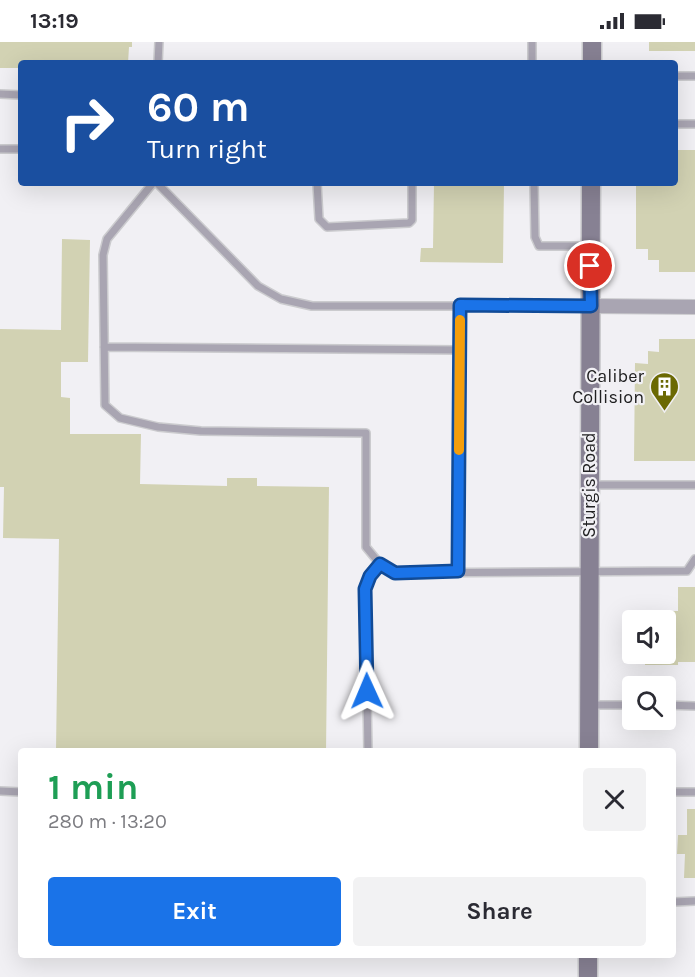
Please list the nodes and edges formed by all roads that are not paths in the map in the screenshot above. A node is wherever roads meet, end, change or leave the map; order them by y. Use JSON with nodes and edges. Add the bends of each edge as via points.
{"nodes":[{"id":1,"x":159,"y":42,"type":"edge"},
{"id":2,"x":532,"y":42,"type":"edge"},
{"id":3,"x":592,"y":42,"type":"edge"},
{"id":4,"x":159,"y":60,"type":"edge"},
{"id":5,"x":532,"y":60,"type":"edge"},
{"id":6,"x":592,"y":60,"type":"edge"},
{"id":7,"x":678,"y":76,"type":"edge"},
{"id":8,"x":695,"y":76,"type":"edge"},
{"id":9,"x":0,"y":94,"type":"edge"},
{"id":10,"x":18,"y":95,"type":"edge"},
{"id":11,"x":678,"y":124,"type":"edge"},
{"id":12,"x":695,"y":124,"type":"edge"},
{"id":13,"x":0,"y":149,"type":"edge"},
{"id":14,"x":18,"y":149,"type":"edge"},
{"id":15,"x":152,"y":186,"type":"edge"},
{"id":16,"x":158,"y":186,"type":"edge"},
{"id":17,"x":317,"y":186,"type":"edge"},
{"id":18,"x":412,"y":186,"type":"edge"},
{"id":19,"x":534,"y":186,"type":"edge"},
{"id":20,"x":591,"y":186,"type":"edge"},
{"id":21,"x":590,"y":246,"type":"junction"},
{"id":22,"x":460,"y":305,"type":"junction"},
{"id":23,"x":591,"y":306,"type":"junction"},
{"id":24,"x":695,"y":307,"type":"edge"},
{"id":25,"x":104,"y":347,"type":"junction"},
{"id":26,"x":460,"y":350,"type":"junction"},
{"id":27,"x":589,"y":485,"type":"junction"},
{"id":28,"x":695,"y":485,"type":"edge"},
{"id":29,"x":695,"y":559,"type":"edge"},
{"id":30,"x":380,"y":564,"type":"junction"},
{"id":31,"x":458,"y":571,"type":"junction"},
{"id":32,"x":588,"y":572,"type":"junction"},
{"id":33,"x":588,"y":705,"type":"junction"},
{"id":34,"x":622,"y":705,"type":"edge"},
{"id":35,"x":676,"y":705,"type":"edge"},
{"id":36,"x":695,"y":706,"type":"edge"},
{"id":37,"x":368,"y":748,"type":"edge"},
{"id":38,"x":589,"y":748,"type":"edge"},
{"id":39,"x":0,"y":791,"type":"edge"},
{"id":40,"x":18,"y":792,"type":"edge"},
{"id":41,"x":676,"y":792,"type":"edge"},
{"id":42,"x":695,"y":792,"type":"edge"},
{"id":43,"x":695,"y":901,"type":"edge"},
{"id":44,"x":676,"y":902,"type":"edge"},
{"id":45,"x":588,"y":958,"type":"edge"},
{"id":46,"x":588,"y":977,"type":"edge"}],
"edges":[{"from":1,"to":4,"type":"lane"},
{"from":2,"to":5,"type":"lane"},
{"from":3,"to":6,"type":"street"},
{"from":7,"to":8,"type":"lane"},
{"from":9,"to":10,"type":"lane"},
{"from":11,"to":12,"type":"lane"},
{"from":13,"to":14,"type":"lane"},
{"from":15,"to":25,"type":"lane","via":[[107,238],[103,255]]},
{"from":16,"to":22,"type":"lane","via":[[258,286],[281,299],[312,306]]},
{"from":17,"to":18,"type":"lane","via":[[319,219],[327,226],[409,223]]},
{"from":19,"to":21,"type":"lane","via":[[535,237],[539,246]]},
{"from":20,"to":21,"type":"street","name":"Sturgis Road"},
{"from":21,"to":23,"type":"street","name":"Sturgis Road"},
{"from":22,"to":23,"type":"lane"},
{"from":22,"to":26,"type":"lane"},
{"from":23,"to":24,"type":"street"},
{"from":23,"to":27,"type":"street","name":"Sturgis Road"},
{"from":25,"to":26,"type":"lane"},
{"from":25,"to":30,"type":"lane","via":[[105,405],[120,418],[158,428],[201,431],[366,432],[366,547]]},
{"from":26,"to":31,"type":"lane"},
{"from":27,"to":28,"type":"lane"},
{"from":27,"to":32,"type":"street","name":"Sturgis Road"},
{"from":29,"to":32,"type":"lane","via":[[687,571]]},
{"from":30,"to":31,"type":"lane","via":[[395,573]]},
{"from":30,"to":37,"type":"lane","via":[[365,589]]},
{"from":31,"to":32,"type":"lane"},
{"from":32,"to":33,"type":"street","name":"Sturgis Road"},
{"from":33,"to":34,"type":"lane"},
{"from":33,"to":38,"type":"street","name":"Sturgis Road"},
{"from":35,"to":36,"type":"lane"},
{"from":39,"to":40,"type":"lane"},
{"from":41,"to":42,"type":"lane"},
{"from":43,"to":44,"type":"lane"},
{"from":45,"to":46,"type":"street"}]}
